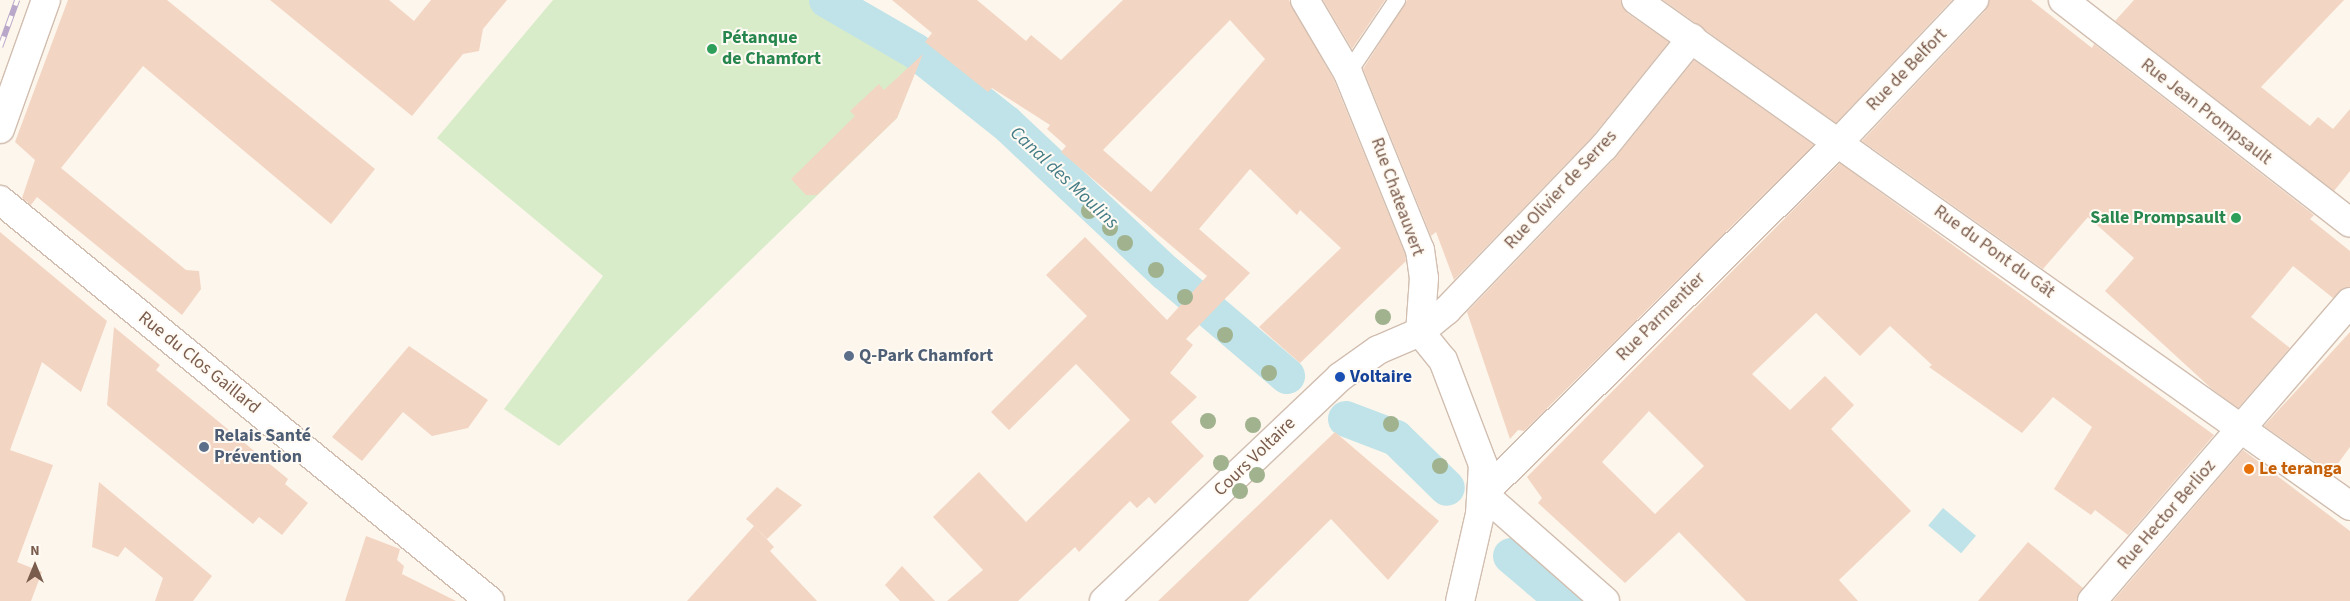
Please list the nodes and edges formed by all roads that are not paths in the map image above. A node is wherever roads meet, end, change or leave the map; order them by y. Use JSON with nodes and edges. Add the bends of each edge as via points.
{"nodes":[{"id":1,"x":46,"y":0,"type":"edge"},
{"id":2,"x":54,"y":0,"type":"edge"},
{"id":3,"x":1305,"y":0,"type":"edge"},
{"id":4,"x":1397,"y":0,"type":"edge"},
{"id":5,"x":1636,"y":0,"type":"edge"},
{"id":6,"x":1974,"y":0,"type":"edge"},
{"id":7,"x":2063,"y":0,"type":"edge"},
{"id":8,"x":1692,"y":38,"type":"junction"},
{"id":9,"x":1348,"y":73,"type":"junction"},
{"id":10,"x":0,"y":129,"type":"edge"},
{"id":11,"x":1840,"y":141,"type":"junction"},
{"id":12,"x":0,"y":142,"type":"edge"},
{"id":13,"x":0,"y":200,"type":"edge"},
{"id":14,"x":2350,"y":223,"type":"edge"},
{"id":15,"x":2350,"y":302,"type":"edge"},
{"id":16,"x":1420,"y":332,"type":"junction"},
{"id":17,"x":2242,"y":429,"type":"junction"},
{"id":18,"x":1483,"y":494,"type":"junction"},
{"id":19,"x":2350,"y":506,"type":"edge"},
{"id":20,"x":490,"y":601,"type":"edge"},
{"id":21,"x":1104,"y":601,"type":"edge"},
{"id":22,"x":1460,"y":601,"type":"edge"},
{"id":23,"x":1606,"y":601,"type":"edge"},
{"id":24,"x":2092,"y":601,"type":"edge"}],
"edges":[{"from":1,"to":10,"type":"street"},
{"from":2,"to":12,"type":"lane"},
{"from":3,"to":9,"type":"street","name":"Rue Chateauvert"},
{"from":4,"to":9,"type":"lane"},
{"from":5,"to":8,"type":"street","name":"Rue du Pont du Gât"},
{"from":6,"to":11,"type":"street","name":"Rue de Belfort"},
{"from":7,"to":14,"type":"street","name":"Rue Jean Prompsault"},
{"from":8,"to":11,"type":"street","name":"Rue du Pont du Gât"},
{"from":8,"to":16,"type":"street","name":"Rue Olivier de Serres","via":[[1604,147],[1450,307]]},
{"from":9,"to":16,"type":"street","name":"Rue Chateauvert","via":[[1420,250],[1424,278]]},
{"from":11,"to":17,"type":"street","name":"Rue du Pont du Gât"},
{"from":11,"to":18,"type":"street","name":"Rue Parmentier"},
{"from":13,"to":20,"type":"street","name":"Rue du Clos Gaillard"},
{"from":15,"to":17,"type":"street","name":"Rue Hector Berlioz"},
{"from":16,"to":18,"type":"street","via":[[1444,360],[1460,401],[1483,465]]},
{"from":16,"to":21,"type":"street","name":"Cours Voltaire","via":[[1378,350],[1340,377]]},
{"from":17,"to":19,"type":"street","name":"Rue du Pont du Gât"},
{"from":17,"to":24,"type":"street","name":"Rue Hector Berlioz"},
{"from":18,"to":22,"type":"street"},
{"from":18,"to":23,"type":"street"}]}
